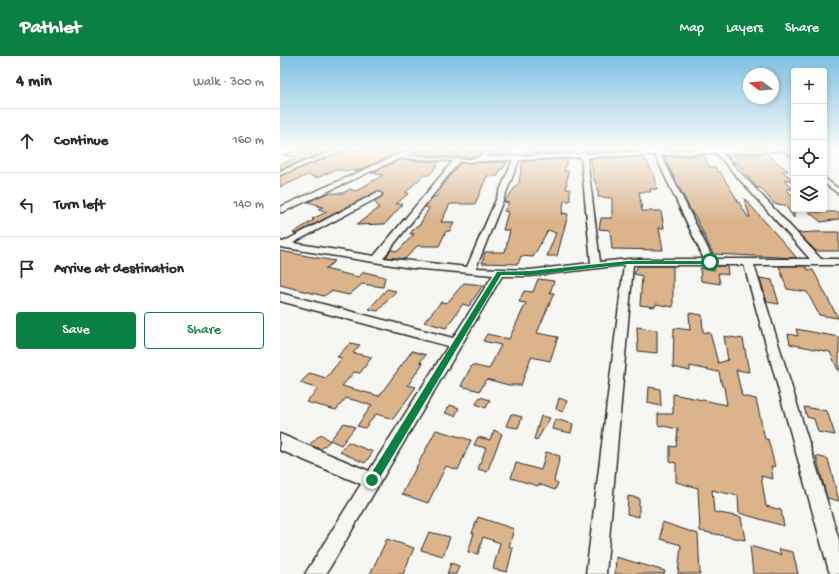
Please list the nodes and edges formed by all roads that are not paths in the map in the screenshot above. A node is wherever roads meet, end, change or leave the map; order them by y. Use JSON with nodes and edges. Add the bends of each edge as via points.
{"nodes":[{"id":1,"x":362,"y":173,"type":"edge"},
{"id":2,"x":446,"y":173,"type":"edge"},
{"id":3,"x":511,"y":173,"type":"edge"},
{"id":4,"x":586,"y":173,"type":"edge"},
{"id":5,"x":667,"y":173,"type":"edge"},
{"id":6,"x":738,"y":173,"type":"edge"},
{"id":7,"x":827,"y":182,"type":"edge"},
{"id":8,"x":839,"y":192,"type":"edge"},
{"id":9,"x":378,"y":194,"type":"dead end"},
{"id":10,"x":280,"y":210,"type":"edge"},
{"id":11,"x":282,"y":244,"type":"edge"},
{"id":12,"x":376,"y":259,"type":"junction"},
{"id":13,"x":628,"y":262,"type":"junction"},
{"id":14,"x":710,"y":262,"type":"junction"},
{"id":15,"x":748,"y":262,"type":"junction"},
{"id":16,"x":818,"y":262,"type":"junction"},
{"id":17,"x":839,"y":262,"type":"edge"},
{"id":18,"x":596,"y":266,"type":"junction"},
{"id":19,"x":470,"y":271,"type":"junction"},
{"id":20,"x":499,"y":273,"type":"junction"},
{"id":21,"x":280,"y":297,"type":"edge"},
{"id":22,"x":456,"y":343,"type":"junction"},
{"id":23,"x":280,"y":442,"type":"edge"},
{"id":24,"x":372,"y":480,"type":"junction"},
{"id":25,"x":839,"y":571,"type":"edge"},
{"id":26,"x":315,"y":574,"type":"edge"},
{"id":27,"x":596,"y":574,"type":"edge"}],
"edges":[{"from":1,"to":10,"type":"street"},
{"from":2,"to":12,"type":"street"},
{"from":3,"to":19,"type":"street"},
{"from":4,"to":18,"type":"street"},
{"from":5,"to":14,"type":"street"},
{"from":6,"to":16,"type":"street"},
{"from":7,"to":8,"type":"street"},
{"from":9,"to":11,"type":"street"},
{"from":11,"to":12,"type":"street"},
{"from":12,"to":19,"type":"street"},
{"from":13,"to":14,"type":"street"},
{"from":13,"to":18,"type":"street"},
{"from":13,"to":27,"type":"street"},
{"from":14,"to":15,"type":"street"},
{"from":15,"to":16,"type":"street"},
{"from":15,"to":25,"type":"street"},
{"from":16,"to":17,"type":"street"},
{"from":18,"to":20,"type":"street","via":[[530,273]]},
{"from":19,"to":20,"type":"street"},
{"from":20,"to":22,"type":"street"},
{"from":21,"to":22,"type":"street"},
{"from":22,"to":24,"type":"street"},
{"from":23,"to":24,"type":"street"},
{"from":24,"to":26,"type":"street"}]}
